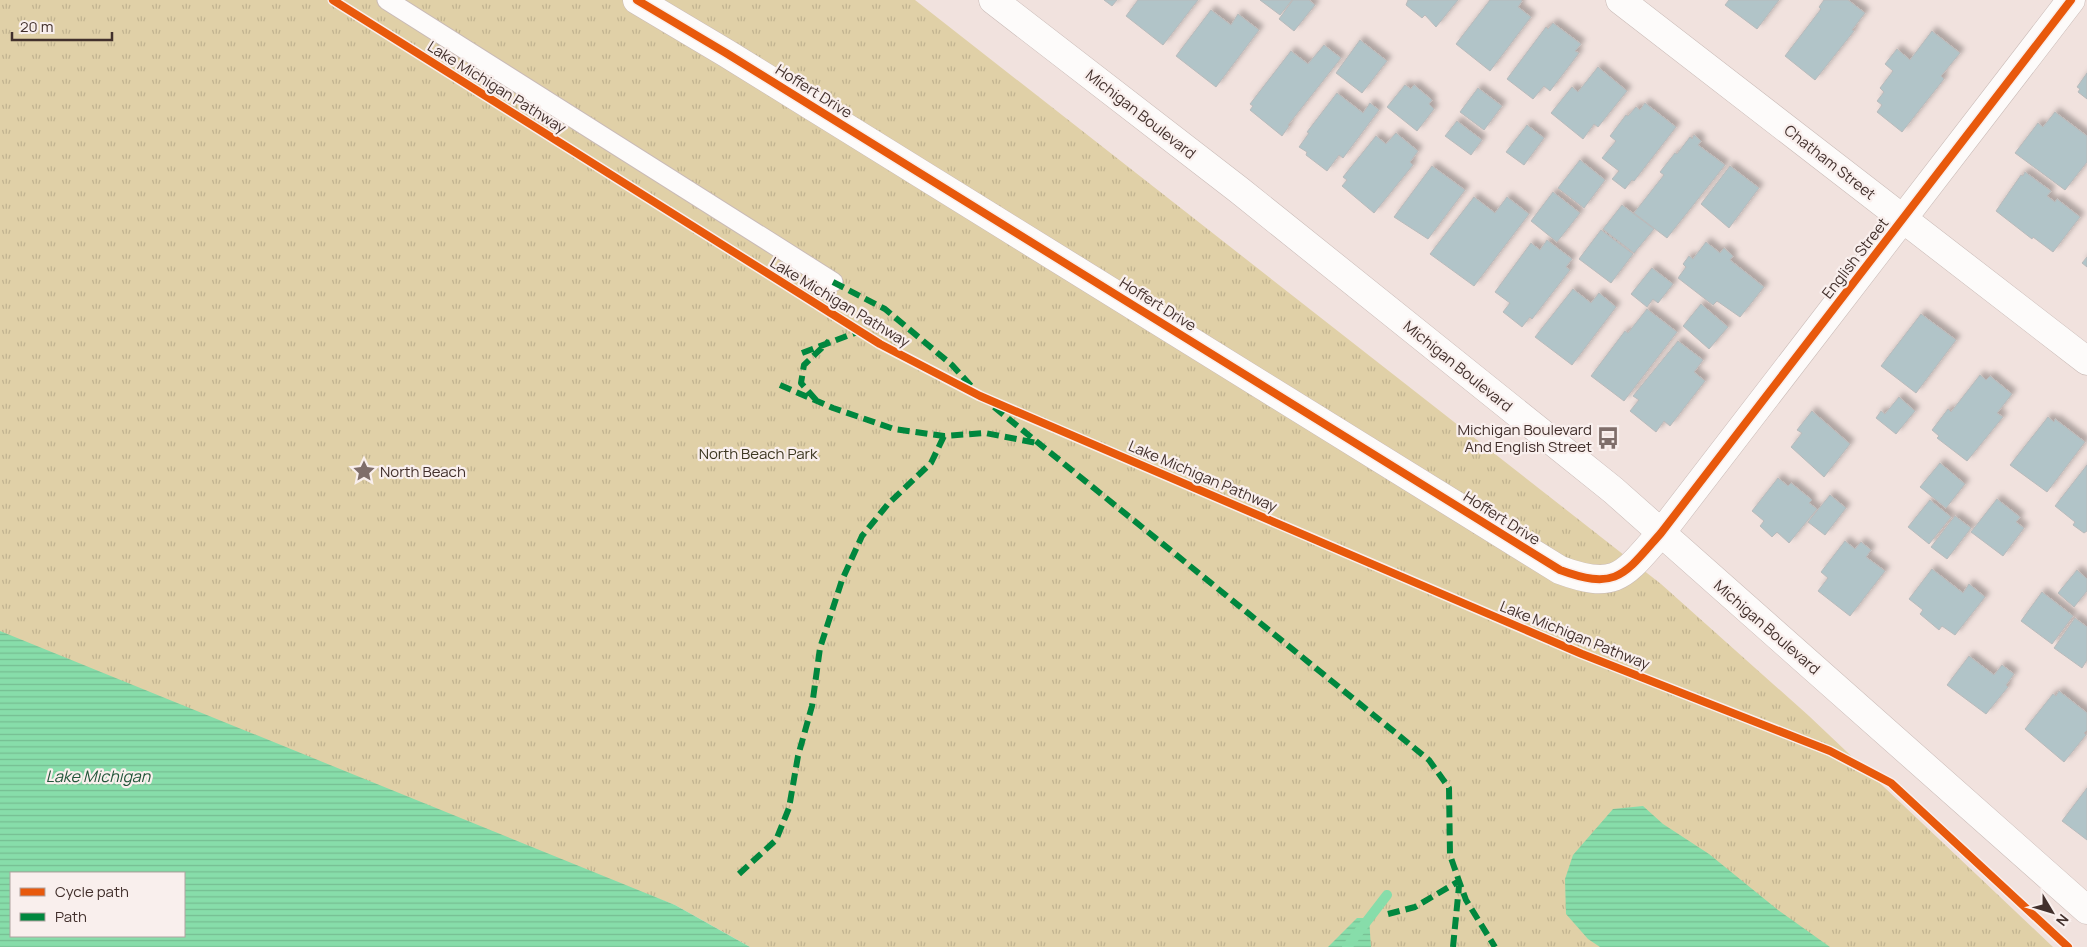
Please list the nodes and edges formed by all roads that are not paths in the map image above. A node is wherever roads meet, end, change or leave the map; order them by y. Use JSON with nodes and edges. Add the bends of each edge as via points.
{"nodes":[{"id":1,"x":637,"y":0,"type":"edge"},
{"id":2,"x":993,"y":0,"type":"edge"},
{"id":3,"x":1620,"y":0,"type":"edge"},
{"id":4,"x":2070,"y":0,"type":"edge"},
{"id":5,"x":399,"y":3,"type":"edge"},
{"id":6,"x":1903,"y":218,"type":"junction"},
{"id":7,"x":833,"y":282,"type":"dead end"},
{"id":8,"x":2087,"y":361,"type":"edge"},
{"id":9,"x":1661,"y":533,"type":"junction"},
{"id":10,"x":2087,"y":910,"type":"edge"}],
"edges":[{"from":1,"to":9,"type":"street","name":"Hoffert Drive","via":[[1560,570],[1600,581],[1621,575]]},
{"from":2,"to":9,"type":"street","name":"Michigan Boulevard","via":[[1246,196],[1613,490]]},
{"from":3,"to":6,"type":"street","name":"Chatham Street"},
{"from":4,"to":6,"type":"street","name":"English Street"},
{"from":5,"to":7,"type":"lane"},
{"from":6,"to":8,"type":"street","name":"Chatham Street"},
{"from":6,"to":9,"type":"street","name":"English Street"},
{"from":9,"to":10,"type":"street","name":"Michigan Boulevard"}]}
